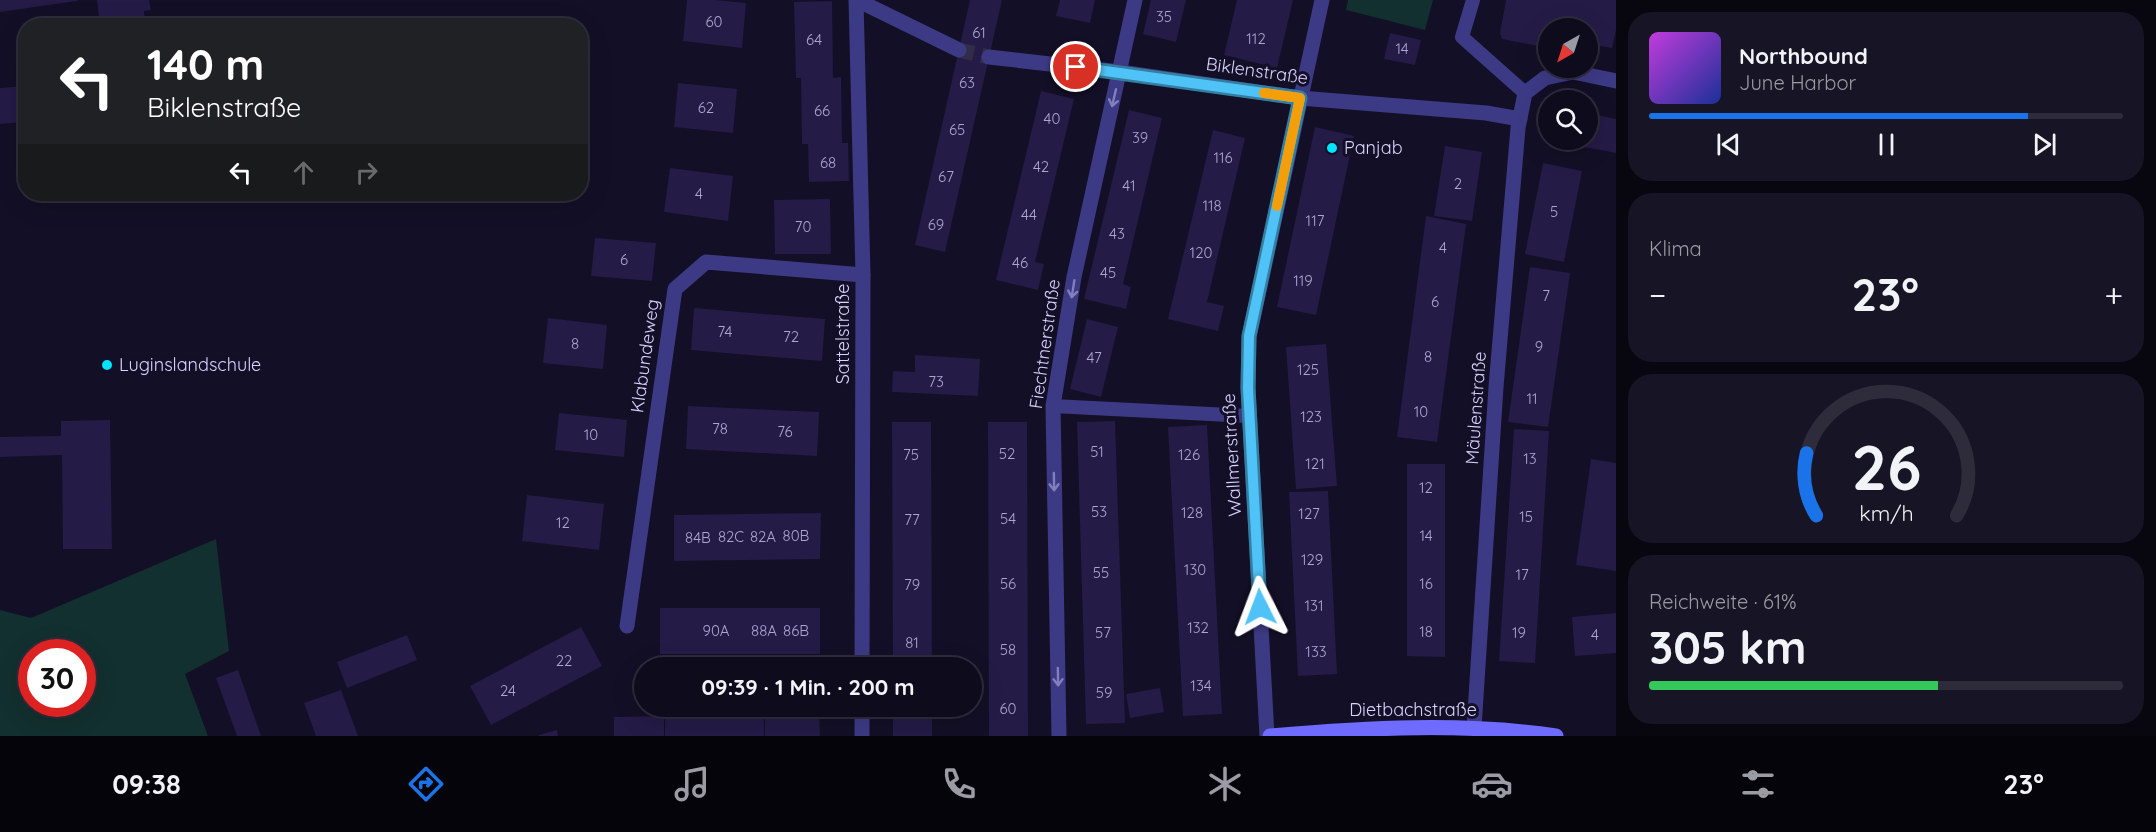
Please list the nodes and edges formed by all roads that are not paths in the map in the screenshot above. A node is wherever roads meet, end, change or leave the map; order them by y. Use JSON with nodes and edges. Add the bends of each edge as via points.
{"nodes":[{"id":1,"x":857,"y":0,"type":"edge"},
{"id":2,"x":1135,"y":0,"type":"edge"},
{"id":3,"x":1322,"y":0,"type":"edge"},
{"id":4,"x":1473,"y":0,"type":"edge"},
{"id":5,"x":959,"y":51,"type":"tunnel mouth"},
{"id":6,"x":989,"y":57,"type":"tunnel mouth"},
{"id":7,"x":1120,"y":72,"type":"junction"},
{"id":8,"x":1616,"y":81,"type":"edge"},
{"id":9,"x":1525,"y":93,"type":"junction"},
{"id":10,"x":1300,"y":98,"type":"junction"},
{"id":11,"x":1520,"y":119,"type":"junction"},
{"id":12,"x":863,"y":275,"type":"junction"},
{"id":13,"x":1053,"y":406,"type":"junction"},
{"id":14,"x":1249,"y":416,"type":"junction"},
{"id":15,"x":627,"y":626,"type":"dead end"},
{"id":16,"x":862,"y":657,"type":"edge"},
{"id":17,"x":862,"y":717,"type":"edge"},
{"id":18,"x":1464,"y":730,"type":"edge"},
{"id":19,"x":862,"y":736,"type":"edge"},
{"id":20,"x":1059,"y":736,"type":"edge"},
{"id":21,"x":1268,"y":736,"type":"edge"},
{"id":22,"x":1556,"y":736,"type":"edge"}],
"edges":[{"from":1,"to":5,"type":"street"},
{"from":1,"to":12,"type":"street","name":"Sattelstraße"},
{"from":2,"to":7,"type":"street","name":"Fiechtnerstraße"},
{"from":3,"to":10,"type":"street","name":"Wallmerstraße"},
{"from":4,"to":9,"type":"lane","via":[[1462,37]]},
{"from":6,"to":7,"type":"street","name":"Biklenstraße"},
{"from":7,"to":10,"type":"street","name":"Biklenstraße"},
{"from":7,"to":13,"type":"street","name":"Fiechtnerstraße","one_way":true,"via":[[1074,277]]},
{"from":8,"to":9,"type":"street","via":[[1573,72],[1545,78]]},
{"from":9,"to":11,"type":"street","name":"Mäulenstraße"},
{"from":10,"to":11,"type":"street","name":"Biklenstraße"},
{"from":10,"to":14,"type":"street","name":"Wallmerstraße","via":[[1249,336]]},
{"from":11,"to":18,"type":"street","name":"Mäulenstraße"},
{"from":12,"to":15,"type":"street","name":"Klabundeweg","via":[[706,262],[675,289]]},
{"from":12,"to":16,"type":"street","name":"Sattelstraße"},
{"from":13,"to":14,"type":"lane"},
{"from":13,"to":20,"type":"street","name":"Fiechtnerstraße","one_way":true},
{"from":14,"to":21,"type":"street","name":"Wallmerstraße"},
{"from":17,"to":19,"type":"street"},
{"from":18,"to":21,"type":"main road","name":"Dietbachstraße","via":[[1352,729]]},
{"from":18,"to":22,"type":"main road","name":"Dietbachstraße"}]}
